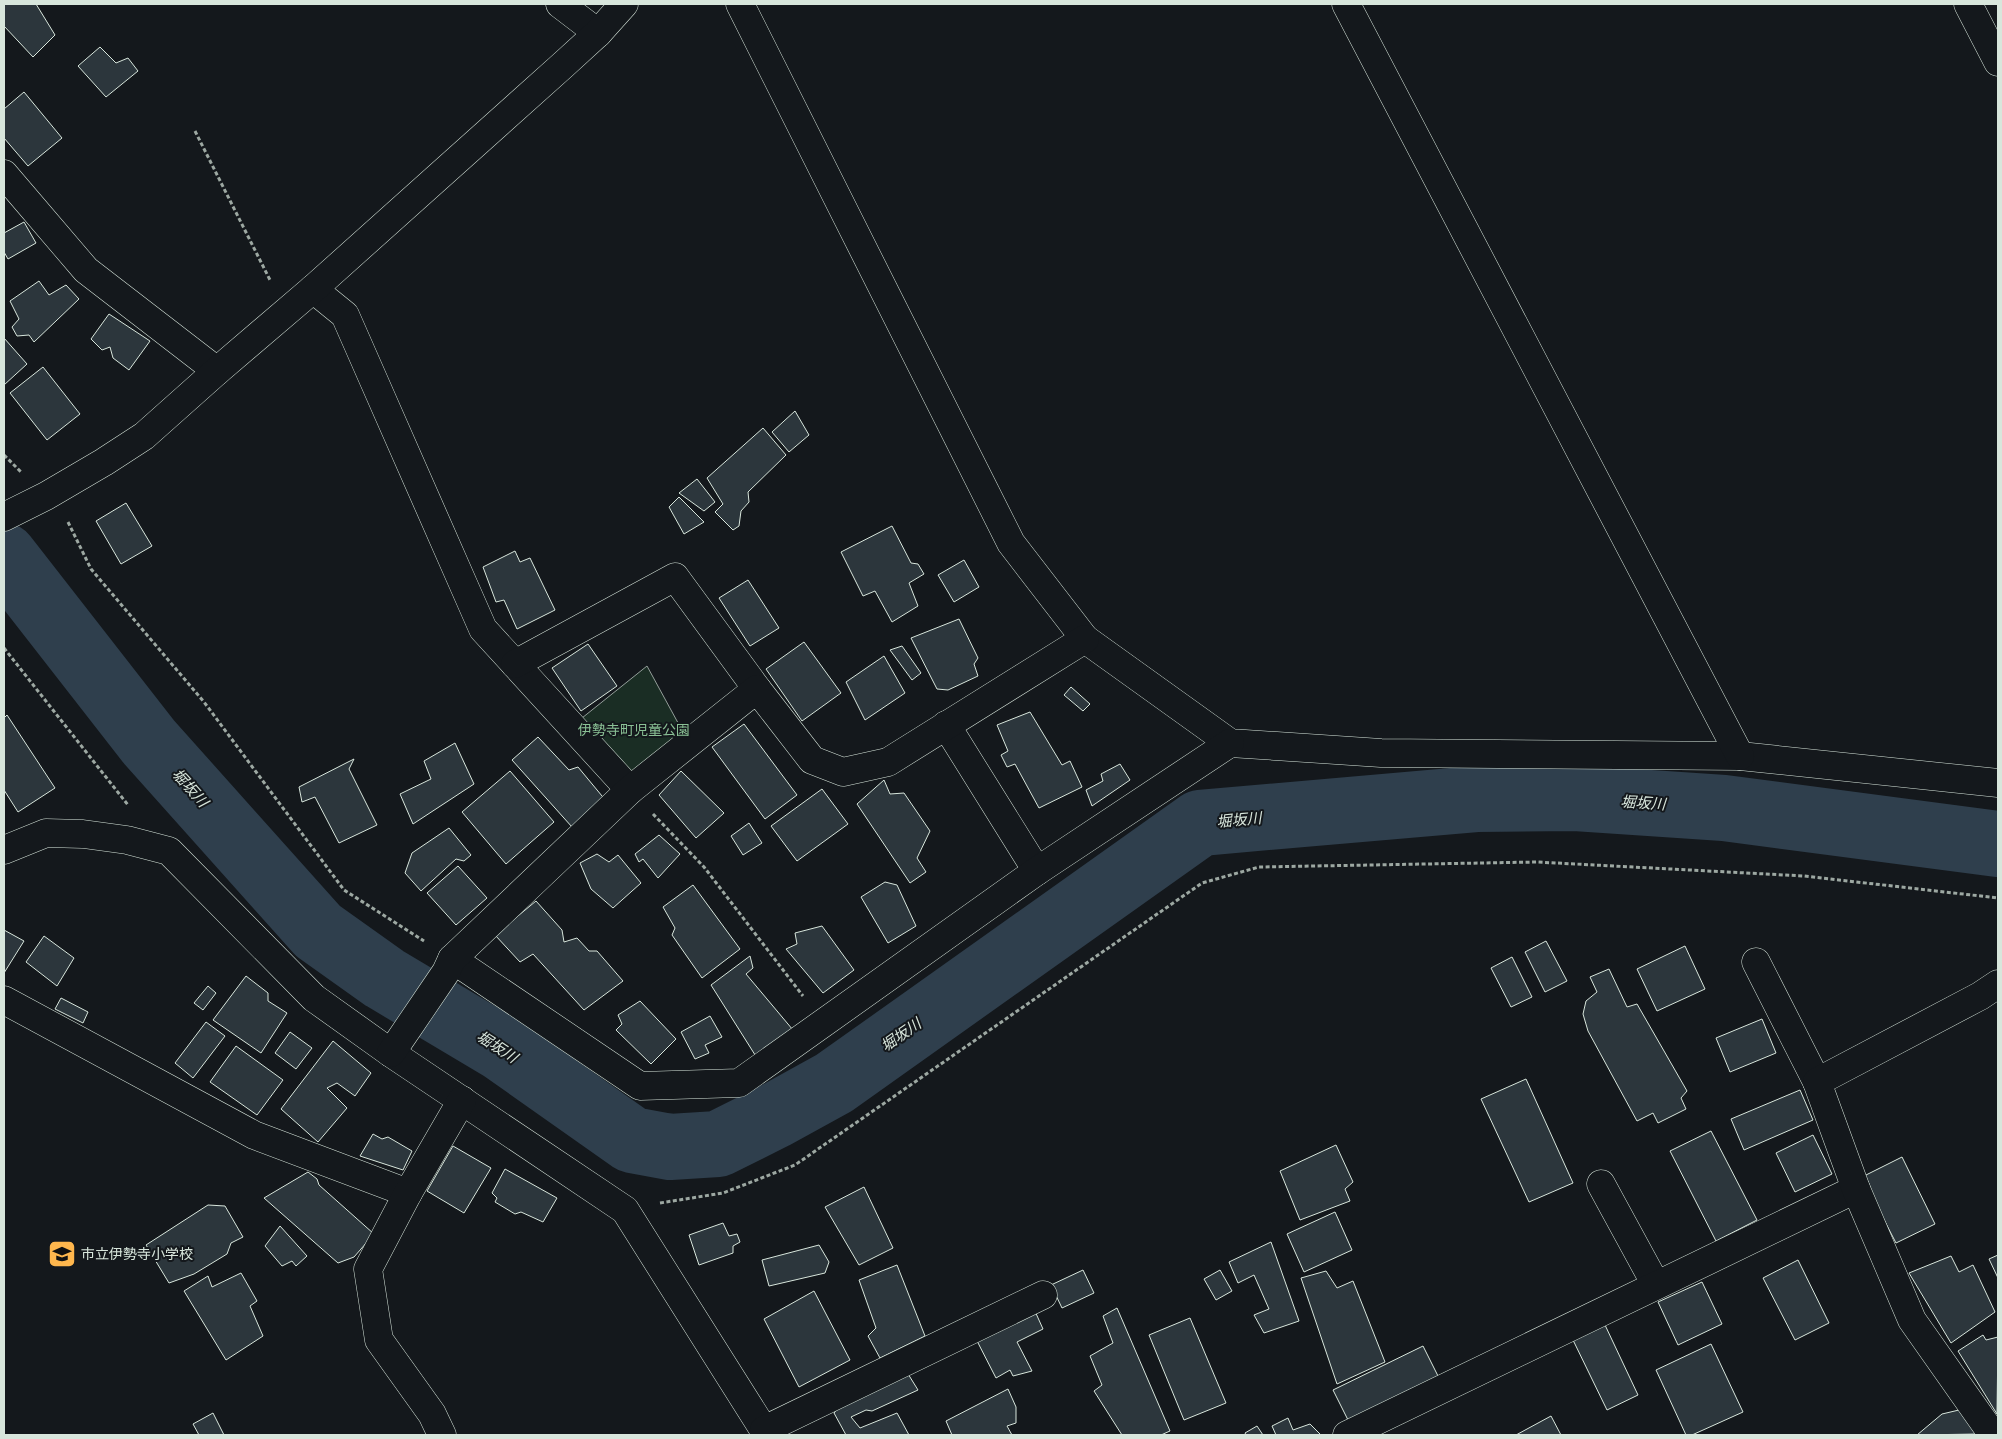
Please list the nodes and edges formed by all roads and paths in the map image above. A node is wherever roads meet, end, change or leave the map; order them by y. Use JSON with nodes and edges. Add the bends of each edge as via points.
{"nodes":[{"id":1,"x":560,"y":4,"type":"edge"},
{"id":2,"x":624,"y":4,"type":"edge"},
{"id":3,"x":740,"y":4,"type":"edge"},
{"id":4,"x":1346,"y":4,"type":"edge"},
{"id":5,"x":1968,"y":4,"type":"edge"},
{"id":6,"x":598,"y":33,"type":"junction"},
{"id":7,"x":1998,"y":62,"type":"edge"},
{"id":8,"x":195,"y":131,"type":"dead end"},
{"id":9,"x":4,"y":174,"type":"edge"},
{"id":10,"x":313,"y":289,"type":"junction"},
{"id":11,"x":287,"y":311,"type":"junction"},
{"id":12,"x":217,"y":371,"type":"junction"},
{"id":13,"x":4,"y":455,"type":"edge"},
{"id":14,"x":43,"y":497,"type":"junction"},
{"id":15,"x":4,"y":517,"type":"edge"},
{"id":16,"x":1085,"y":640,"type":"junction"},
{"id":17,"x":4,"y":648,"type":"edge"},
{"id":18,"x":515,"y":664,"type":"junction"},
{"id":19,"x":757,"y":689,"type":"junction"},
{"id":20,"x":946,"y":725,"type":"junction"},
{"id":21,"x":1230,"y":743,"type":"junction"},
{"id":22,"x":1740,"y":756,"type":"junction"},
{"id":23,"x":1998,"y":783,"type":"edge"},
{"id":24,"x":630,"y":790,"type":"junction"},
{"id":25,"x":129,"y":806,"type":"dead end"},
{"id":26,"x":4,"y":850,"type":"edge"},
{"id":27,"x":1037,"y":871,"type":"junction"},
{"id":28,"x":1998,"y":898,"type":"edge"},
{"id":29,"x":1756,"y":962,"type":"dead end"},
{"id":30,"x":449,"y":966,"type":"junction"},
{"id":31,"x":1998,"y":984,"type":"edge"},
{"id":32,"x":804,"y":997,"type":"dead end"},
{"id":33,"x":4,"y":1000,"type":"edge"},
{"id":34,"x":397,"y":1045,"type":"junction"},
{"id":35,"x":1817,"y":1082,"type":"junction"},
{"id":36,"x":462,"y":1100,"type":"junction"},
{"id":37,"x":1601,"y":1184,"type":"dead end"},
{"id":38,"x":1856,"y":1189,"type":"junction"},
{"id":39,"x":408,"y":1193,"type":"junction"},
{"id":40,"x":625,"y":1210,"type":"junction"},
{"id":41,"x":1656,"y":1285,"type":"junction"},
{"id":42,"x":1043,"y":1295,"type":"dead end"},
{"id":43,"x":765,"y":1433,"type":"edge"},
{"id":44,"x":442,"y":1435,"type":"edge"},
{"id":45,"x":1347,"y":1435,"type":"edge"},
{"id":46,"x":1993,"y":1435,"type":"edge"}],
"edges":[{"from":1,"to":6,"type":"street"},
{"from":2,"to":6,"type":"street"},
{"from":3,"to":16,"type":"street","via":[[1011,543]]},
{"from":4,"to":22,"type":"street"},
{"from":5,"to":7,"type":"street"},
{"from":6,"to":10,"type":"street"},
{"from":8,"to":11,"type":"path"},
{"from":9,"to":12,"type":"street","via":[[86,270]]},
{"from":10,"to":11,"type":"street"},
{"from":10,"to":18,"type":"street","via":[[344,315],[483,629]]},
{"from":11,"to":12,"type":"street"},
{"from":12,"to":14,"type":"street","via":[[144,436]]},
{"from":13,"to":14,"type":"path"},
{"from":14,"to":15,"type":"street"},
{"from":14,"to":30,"type":"path","via":[[70,526],[91,569],[204,702],[344,890]]},
{"from":16,"to":20,"type":"street"},
{"from":16,"to":21,"type":"street"},
{"from":17,"to":25,"type":"path"},
{"from":18,"to":19,"type":"street","via":[[674,577]]},
{"from":18,"to":24,"type":"street"},
{"from":19,"to":20,"type":"street","via":[[812,760],[843,772],[888,762]]},
{"from":19,"to":24,"type":"street"},
{"from":20,"to":27,"type":"street"},
{"from":21,"to":22,"type":"street","via":[[1381,753]]},
{"from":21,"to":27,"type":"street"},
{"from":22,"to":23,"type":"street"},
{"from":24,"to":30,"type":"street"},
{"from":24,"to":32,"type":"path","via":[[704,867]]},
{"from":26,"to":34,"type":"street","via":[[46,833],[127,840],[169,851],[314,998]]},
{"from":27,"to":30,"type":"street","via":[[739,1083],[640,1086]]},
{"from":28,"to":40,"type":"path","via":[[1804,876],[1538,862],[1259,868],[1202,883],[795,1166],[723,1193]]},
{"from":29,"to":35,"type":"street"},
{"from":30,"to":34,"type":"street"},
{"from":31,"to":35,"type":"street"},
{"from":33,"to":39,"type":"street","via":[[254,1135]]},
{"from":34,"to":36,"type":"street"},
{"from":35,"to":38,"type":"street"},
{"from":36,"to":39,"type":"street"},
{"from":36,"to":40,"type":"street"},
{"from":37,"to":41,"type":"street"},
{"from":38,"to":41,"type":"street"},
{"from":38,"to":46,"type":"street","via":[[1912,1320]]},
{"from":39,"to":44,"type":"street","via":[[368,1269],[379,1340],[432,1414]]},
{"from":40,"to":43,"type":"street"},
{"from":41,"to":45,"type":"street"},
{"from":42,"to":43,"type":"street"}]}
